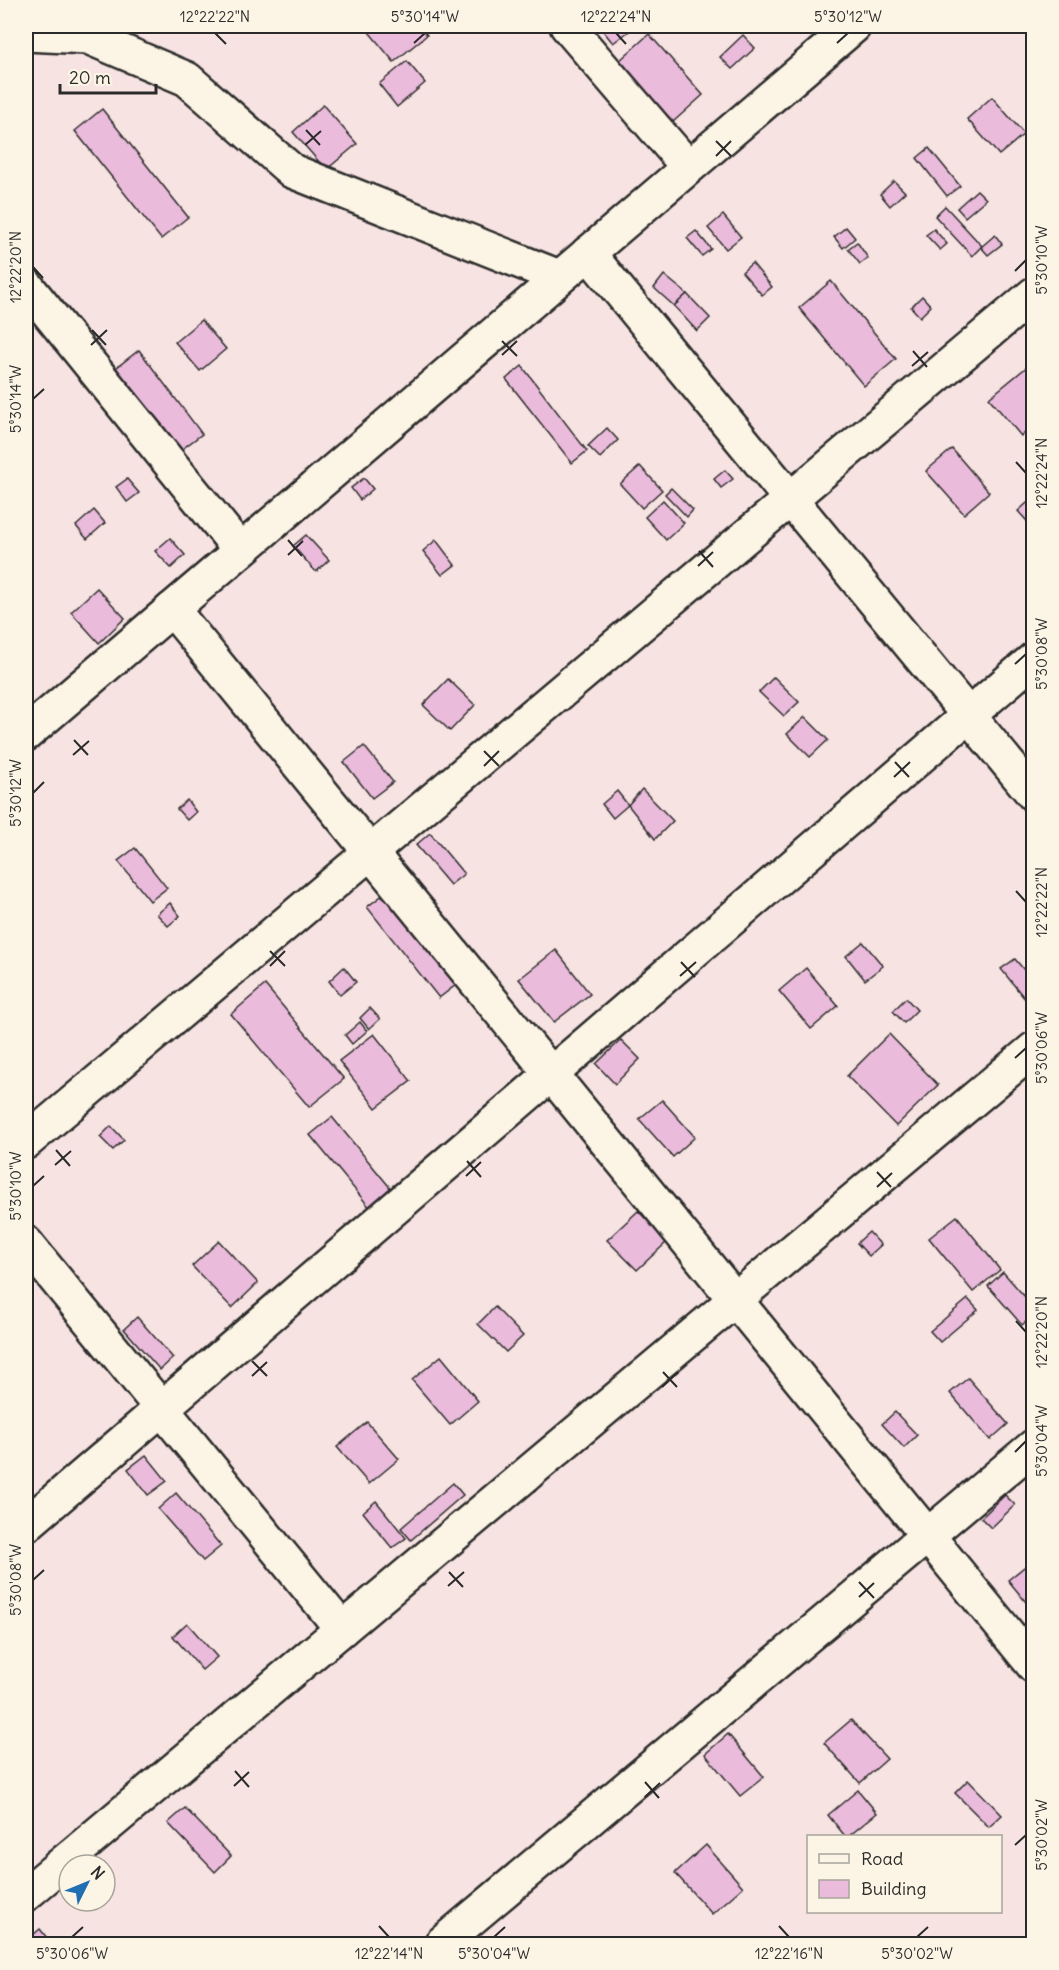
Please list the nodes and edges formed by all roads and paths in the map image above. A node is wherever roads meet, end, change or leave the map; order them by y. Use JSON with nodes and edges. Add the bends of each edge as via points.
{"nodes":[{"id":1,"x":567,"y":26,"type":"edge"},
{"id":2,"x":854,"y":26,"type":"edge"},
{"id":3,"x":26,"y":34,"type":"edge"},
{"id":4,"x":688,"y":167,"type":"junction"},
{"id":5,"x":588,"y":253,"type":"junction"},
{"id":6,"x":559,"y":277,"type":"junction"},
{"id":7,"x":26,"y":285,"type":"edge"},
{"id":8,"x":1034,"y":294,"type":"edge"},
{"id":9,"x":790,"y":499,"type":"junction"},
{"id":10,"x":240,"y":550,"type":"junction"},
{"id":11,"x":172,"y":609,"type":"junction"},
{"id":12,"x":1034,"y":659,"type":"edge"},
{"id":13,"x":968,"y":715,"type":"junction"},
{"id":14,"x":26,"y":734,"type":"edge"},
{"id":15,"x":1034,"y":795,"type":"edge"},
{"id":16,"x":370,"y":852,"type":"junction"},
{"id":17,"x":1034,"y":1049,"type":"edge"},
{"id":18,"x":551,"y":1074,"type":"junction"},
{"id":19,"x":26,"y":1142,"type":"edge"},
{"id":20,"x":26,"y":1243,"type":"edge"},
{"id":21,"x":735,"y":1299,"type":"junction"},
{"id":22,"x":162,"y":1407,"type":"junction"},
{"id":23,"x":1034,"y":1446,"type":"edge"},
{"id":24,"x":26,"y":1526,"type":"edge"},
{"id":25,"x":927,"y":1535,"type":"junction"},
{"id":26,"x":342,"y":1629,"type":"junction"},
{"id":27,"x":1034,"y":1666,"type":"edge"},
{"id":28,"x":26,"y":1894,"type":"edge"},
{"id":29,"x":441,"y":1944,"type":"edge"}],
"edges":[{"from":1,"to":4,"type":"street"},
{"from":2,"to":4,"type":"street"},
{"from":3,"to":6,"type":"street","via":[[88,37],[187,79],[292,171]]},
{"from":4,"to":5,"type":"street"},
{"from":5,"to":6,"type":"street"},
{"from":5,"to":9,"type":"street"},
{"from":6,"to":10,"type":"street"},
{"from":7,"to":10,"type":"street"},
{"from":8,"to":9,"type":"street"},
{"from":9,"to":13,"type":"street"},
{"from":9,"to":16,"type":"street"},
{"from":10,"to":11,"type":"street"},
{"from":11,"to":14,"type":"street"},
{"from":11,"to":16,"type":"street"},
{"from":12,"to":13,"type":"street"},
{"from":13,"to":15,"type":"street"},
{"from":13,"to":18,"type":"street"},
{"from":16,"to":18,"type":"street"},
{"from":16,"to":19,"type":"street"},
{"from":17,"to":21,"type":"street"},
{"from":18,"to":21,"type":"street"},
{"from":18,"to":22,"type":"street"},
{"from":20,"to":22,"type":"street"},
{"from":21,"to":25,"type":"street"},
{"from":21,"to":26,"type":"street"},
{"from":22,"to":24,"type":"street"},
{"from":22,"to":26,"type":"street"},
{"from":23,"to":25,"type":"street"},
{"from":25,"to":27,"type":"street"},
{"from":25,"to":29,"type":"street"},
{"from":26,"to":28,"type":"street"}]}
